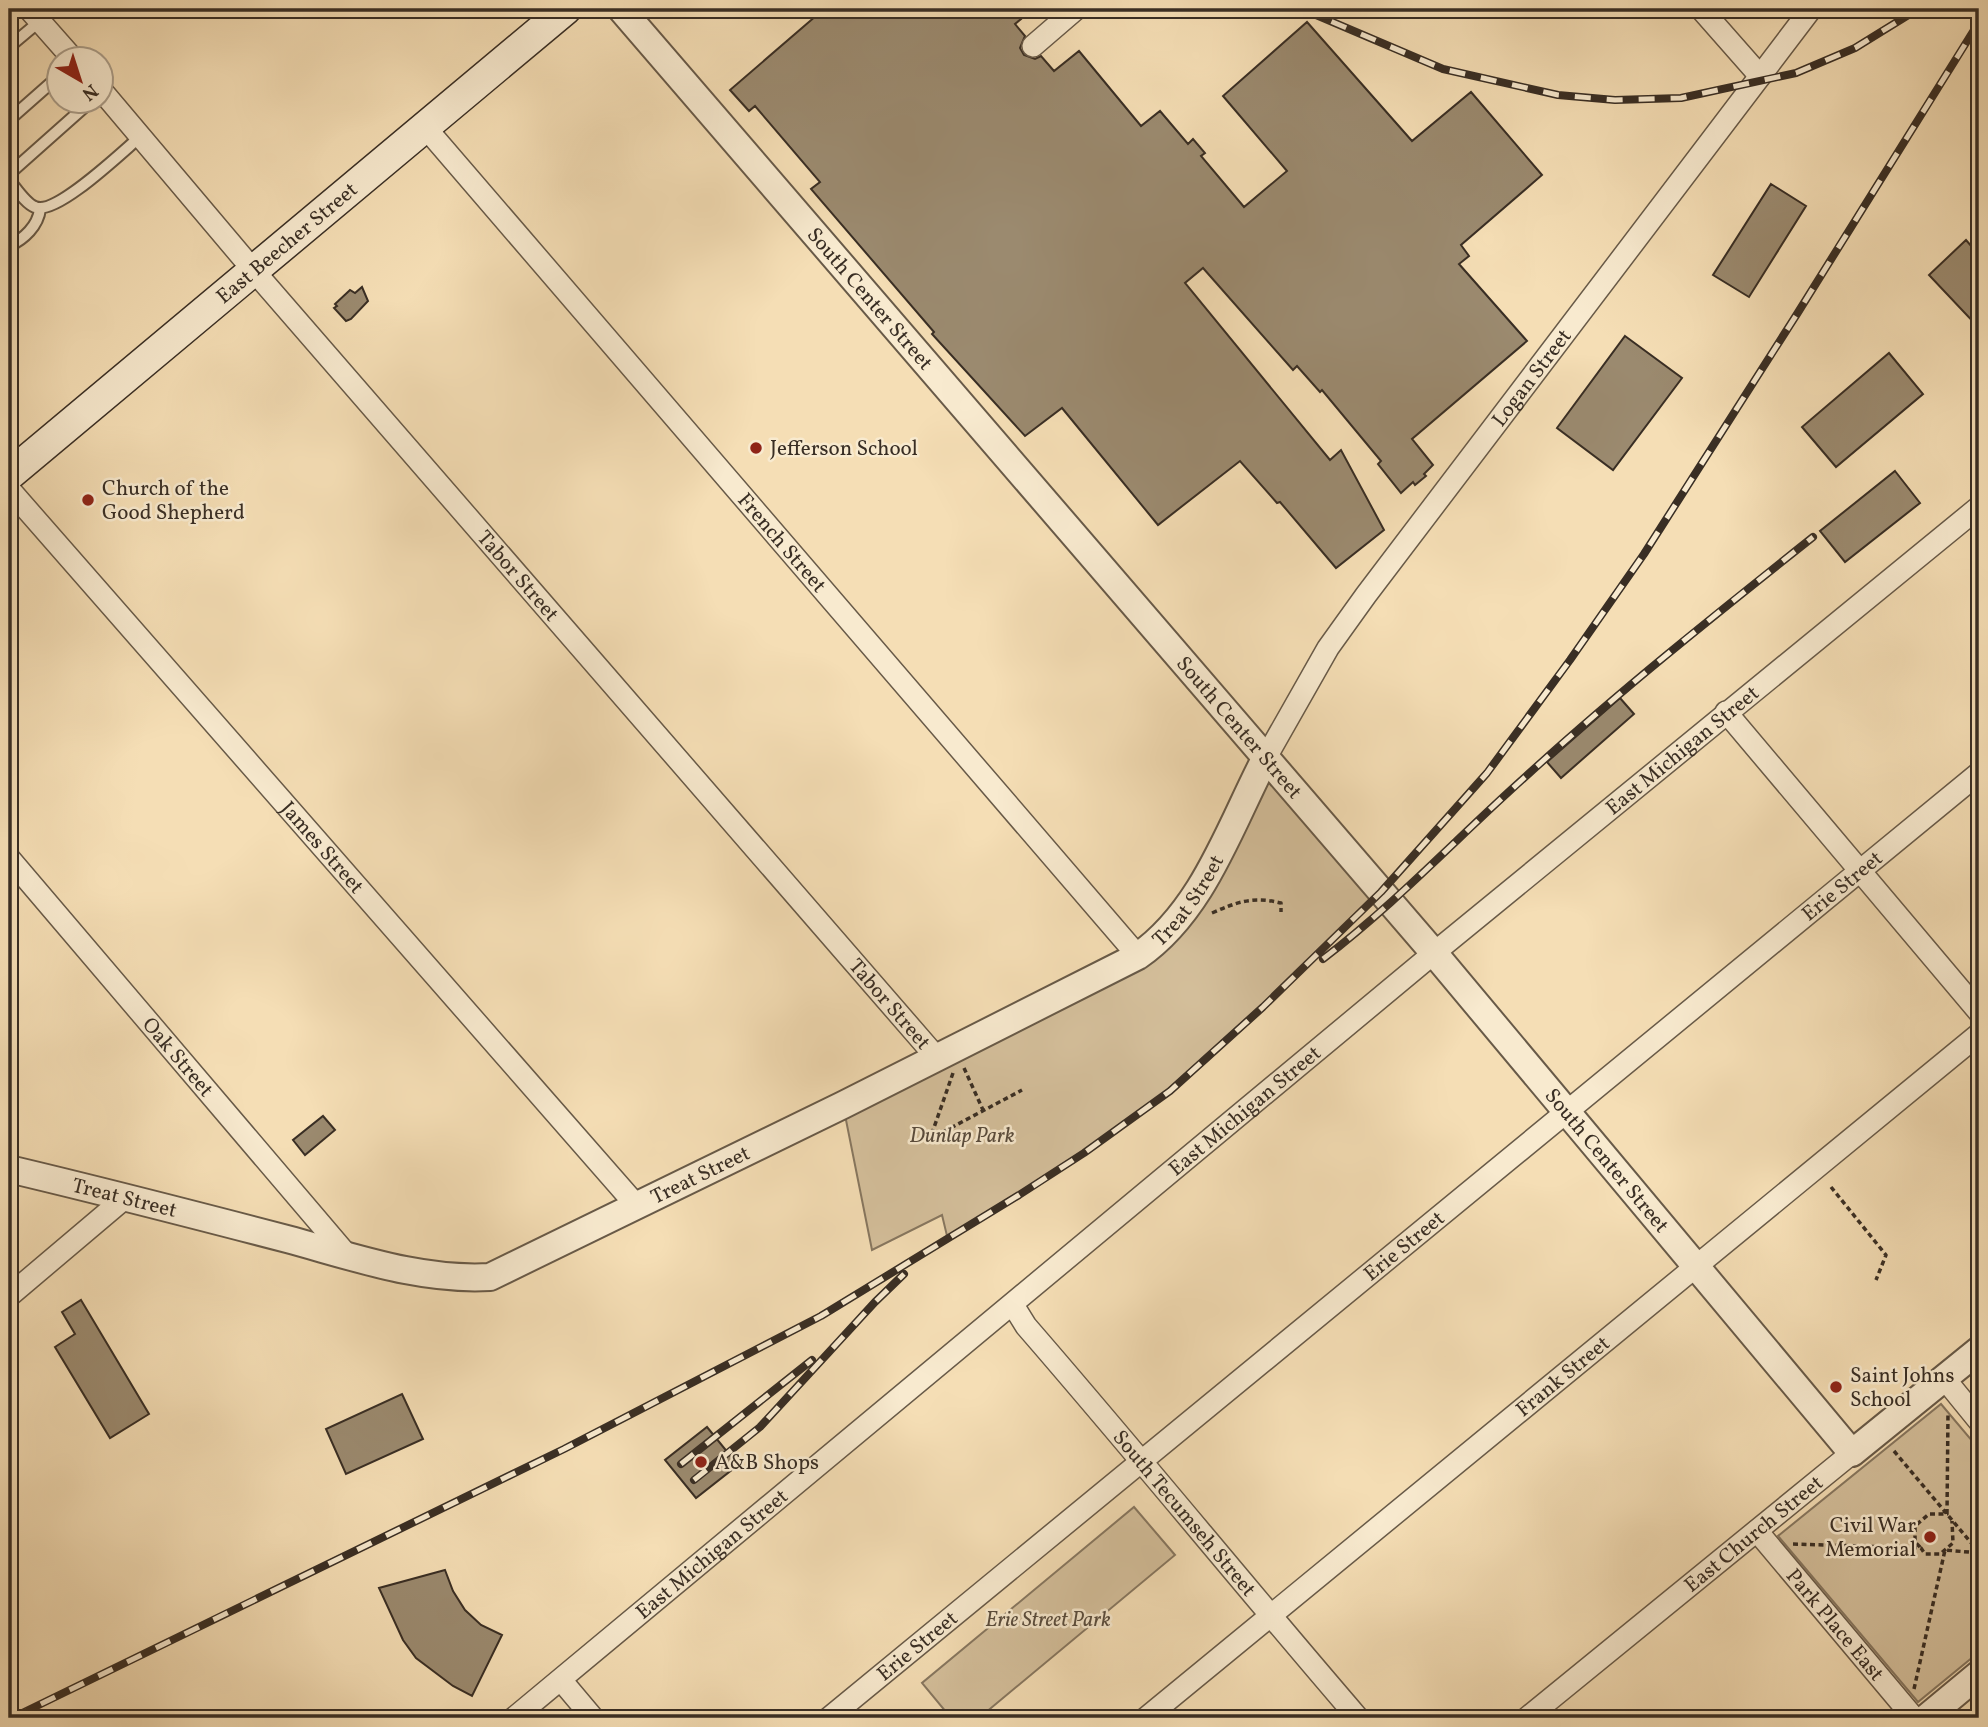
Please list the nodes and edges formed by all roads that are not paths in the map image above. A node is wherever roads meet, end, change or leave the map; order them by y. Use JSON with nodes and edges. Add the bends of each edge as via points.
{"nodes":[{"id":1,"x":566,"y":9,"type":"edge"},
{"id":2,"x":621,"y":9,"type":"edge"},
{"id":3,"x":1076,"y":9,"type":"edge"},
{"id":4,"x":1701,"y":9,"type":"edge"},
{"id":5,"x":1811,"y":9,"type":"edge"},
{"id":6,"x":35,"y":15,"type":"edge"},
{"id":7,"x":62,"y":46,"type":"edge"},
{"id":8,"x":1033,"y":46,"type":"dead end"},
{"id":9,"x":9,"y":47,"type":"edge"},
{"id":10,"x":1760,"y":76,"type":"junction"},
{"id":11,"x":46,"y":88,"type":"edge"},
{"id":12,"x":116,"y":107,"type":"edge"},
{"id":13,"x":74,"y":116,"type":"edge"},
{"id":14,"x":9,"y":121,"type":"edge"},
{"id":15,"x":425,"y":127,"type":"junction"},
{"id":16,"x":141,"y":136,"type":"junction"},
{"id":17,"x":9,"y":174,"type":"edge"},
{"id":18,"x":9,"y":180,"type":"edge"},
{"id":19,"x":40,"y":209,"type":"junction"},
{"id":20,"x":9,"y":246,"type":"edge"},
{"id":21,"x":254,"y":271,"type":"junction"},
{"id":22,"x":9,"y":475,"type":"edge"},
{"id":23,"x":9,"y":489,"type":"edge"},
{"id":24,"x":1979,"y":507,"type":"edge"},
{"id":25,"x":1727,"y":712,"type":"junction"},
{"id":26,"x":1265,"y":759,"type":"junction"},
{"id":27,"x":1979,"y":773,"type":"edge"},
{"id":28,"x":9,"y":858,"type":"edge"},
{"id":29,"x":1859,"y":870,"type":"junction"},
{"id":30,"x":1434,"y":953,"type":"junction"},
{"id":31,"x":1138,"y":956,"type":"junction"},
{"id":32,"x":1979,"y":1012,"type":"edge"},
{"id":33,"x":1979,"y":1034,"type":"edge"},
{"id":34,"x":945,"y":1066,"type":"junction"},
{"id":35,"x":1566,"y":1111,"type":"junction"},
{"id":36,"x":9,"y":1169,"type":"edge"},
{"id":37,"x":126,"y":1197,"type":"junction"},
{"id":38,"x":636,"y":1205,"type":"junction"},
{"id":39,"x":347,"y":1255,"type":"junction"},
{"id":40,"x":1696,"y":1266,"type":"junction"},
{"id":41,"x":9,"y":1296,"type":"edge"},
{"id":42,"x":1013,"y":1305,"type":"junction"},
{"id":43,"x":1979,"y":1349,"type":"edge"},
{"id":44,"x":1944,"y":1378,"type":"junction"},
{"id":45,"x":1979,"y":1421,"type":"edge"},
{"id":46,"x":1852,"y":1452,"type":"junction"},
{"id":47,"x":1143,"y":1461,"type":"junction"},
{"id":48,"x":1757,"y":1531,"type":"junction"},
{"id":49,"x":1270,"y":1616,"type":"junction"},
{"id":50,"x":1979,"y":1674,"type":"edge"},
{"id":51,"x":561,"y":1680,"type":"junction"},
{"id":52,"x":1917,"y":1712,"type":"edge"},
{"id":53,"x":514,"y":1718,"type":"edge"},
{"id":54,"x":593,"y":1718,"type":"edge"},
{"id":55,"x":829,"y":1718,"type":"edge"},
{"id":56,"x":1146,"y":1718,"type":"edge"},
{"id":57,"x":1358,"y":1718,"type":"edge"},
{"id":58,"x":1527,"y":1718,"type":"edge"}],
"edges":[{"from":1,"to":15,"type":"main road","name":"East Beecher Street"},
{"from":2,"to":26,"type":"street","name":"South Center Street"},
{"from":3,"to":8,"type":"street"},
{"from":4,"to":10,"type":"street"},
{"from":5,"to":10,"type":"street","name":"Logan Street"},
{"from":6,"to":7,"type":"street"},
{"from":6,"to":9,"type":"lane"},
{"from":10,"to":26,"type":"street","name":"Logan Street","via":[[1366,595],[1328,648]]},
{"from":11,"to":14,"type":"lane"},
{"from":12,"to":16,"type":"street","name":"Tabor Street"},
{"from":13,"to":17,"type":"lane"},
{"from":15,"to":21,"type":"main road","name":"East Beecher Street"},
{"from":15,"to":31,"type":"street","name":"French Street"},
{"from":16,"to":19,"type":"lane","via":[[68,197]]},
{"from":16,"to":21,"type":"street","name":"Tabor Street"},
{"from":18,"to":19,"type":"lane"},
{"from":19,"to":20,"type":"lane","via":[[27,234]]},
{"from":21,"to":22,"type":"main road","name":"East Beecher Street"},
{"from":21,"to":34,"type":"street","name":"Tabor Street"},
{"from":23,"to":38,"type":"street","name":"James Street"},
{"from":24,"to":25,"type":"street","name":"East Michigan Street"},
{"from":25,"to":29,"type":"street"},
{"from":25,"to":30,"type":"street","name":"East Michigan Street"},
{"from":26,"to":30,"type":"street","name":"South Center Street"},
{"from":26,"to":31,"type":"street","name":"Treat Street","via":[[1201,885],[1173,925]]},
{"from":27,"to":29,"type":"street","name":"Erie Street"},
{"from":28,"to":39,"type":"street","name":"Oak Street"},
{"from":29,"to":32,"type":"street"},
{"from":29,"to":35,"type":"street","name":"Erie Street"},
{"from":30,"to":35,"type":"street","name":"South Center Street"},
{"from":30,"to":42,"type":"street","name":"East Michigan Street"},
{"from":31,"to":34,"type":"street","name":"Treat Street"},
{"from":33,"to":40,"type":"street","name":"Frank Street"},
{"from":34,"to":38,"type":"street","name":"Treat Street"},
{"from":35,"to":40,"type":"street","name":"South Center Street"},
{"from":35,"to":47,"type":"street","name":"Erie Street"},
{"from":36,"to":37,"type":"street","name":"Treat Street"},
{"from":37,"to":39,"type":"street","name":"Treat Street"},
{"from":37,"to":41,"type":"street"},
{"from":38,"to":39,"type":"street","name":"Treat Street","via":[[490,1277],[435,1276]]},
{"from":40,"to":46,"type":"street","name":"South Center Street"},
{"from":40,"to":49,"type":"street","name":"Frank Street"},
{"from":42,"to":47,"type":"street","name":"South Tecumseh Street"},
{"from":42,"to":51,"type":"street","name":"East Michigan Street"},
{"from":43,"to":44,"type":"street","name":"East Church Street"},
{"from":44,"to":45,"type":"street"},
{"from":44,"to":46,"type":"street","name":"East Church Street"},
{"from":46,"to":48,"type":"street","name":"East Church Street"},
{"from":47,"to":49,"type":"street","name":"South Tecumseh Street"},
{"from":47,"to":55,"type":"street","name":"Erie Street"},
{"from":48,"to":52,"type":"street","name":"Park Place East"},
{"from":48,"to":58,"type":"street","name":"East Church Street"},
{"from":49,"to":56,"type":"street","name":"Frank Street"},
{"from":49,"to":57,"type":"street","name":"South Tecumseh Street"},
{"from":50,"to":52,"type":"street"},
{"from":51,"to":53,"type":"street","name":"East Michigan Street"},
{"from":51,"to":54,"type":"street"}]}
